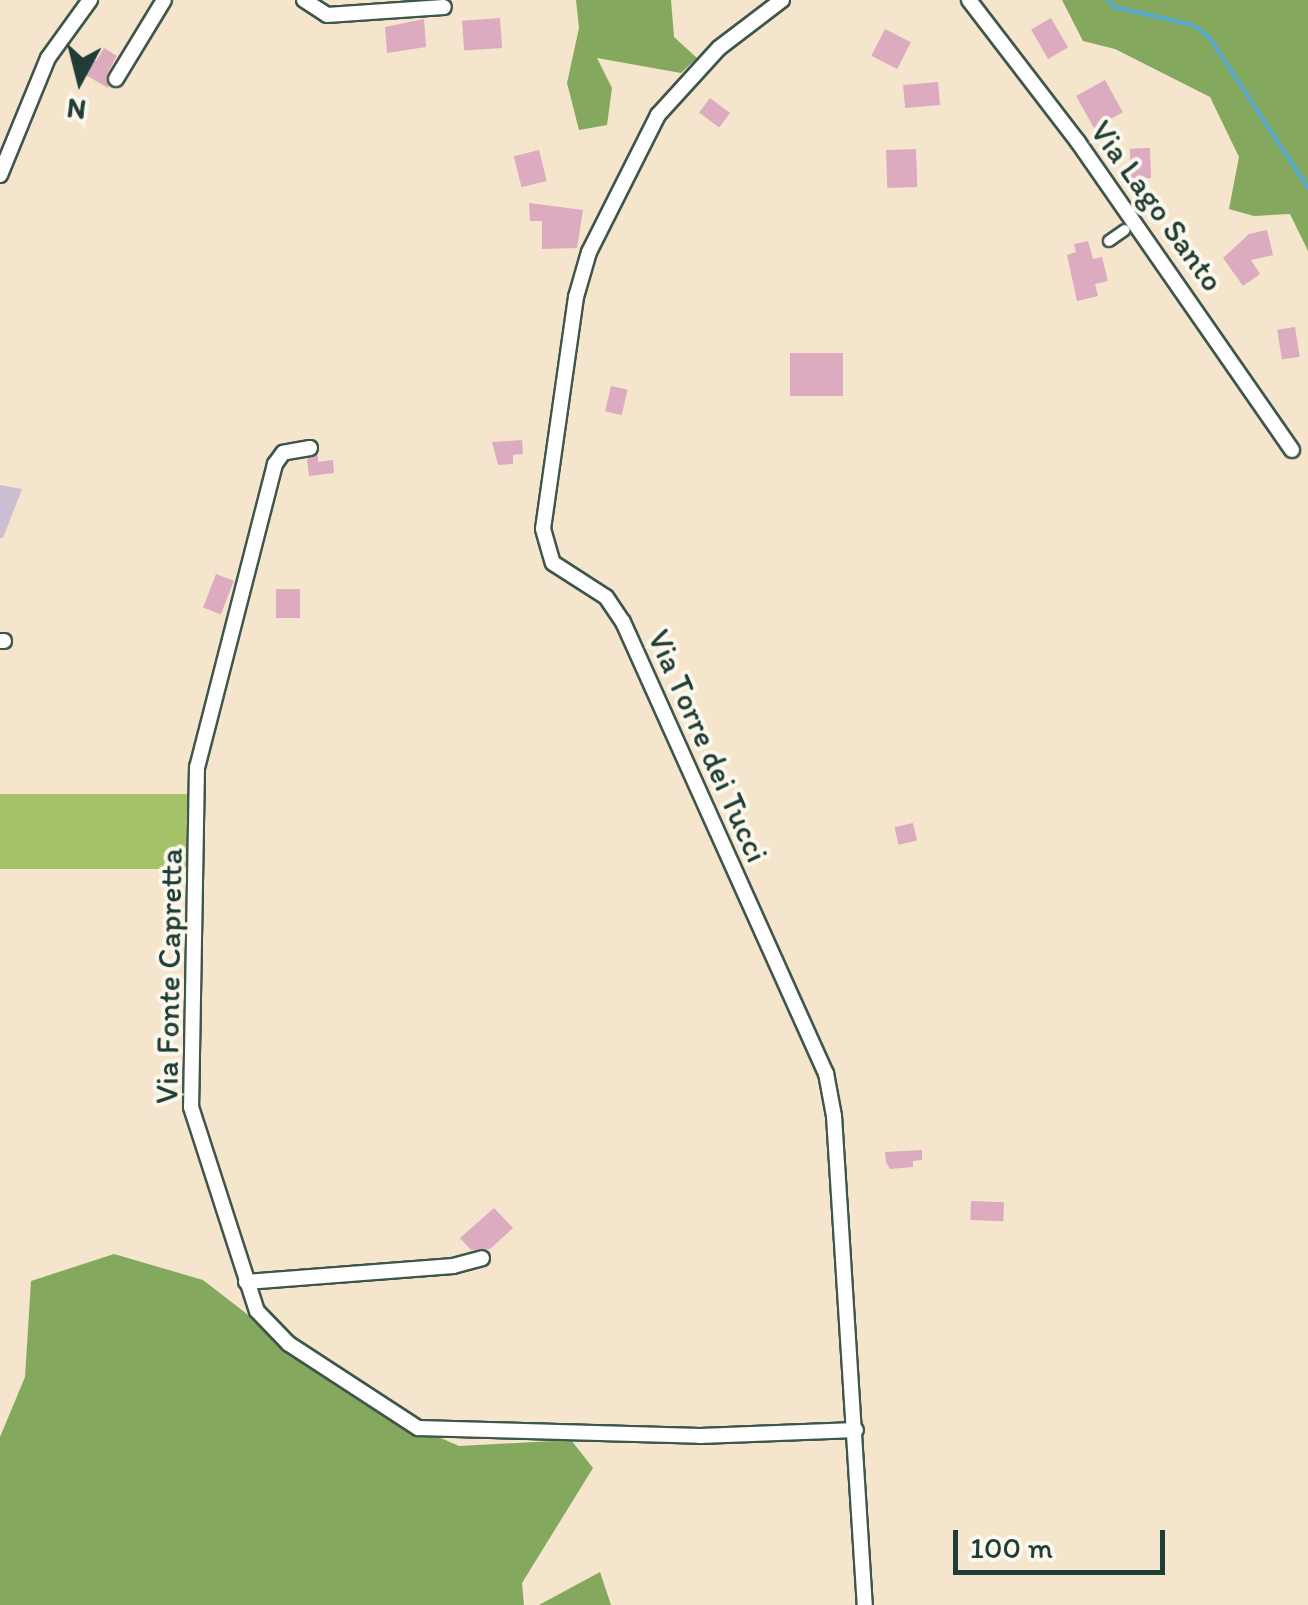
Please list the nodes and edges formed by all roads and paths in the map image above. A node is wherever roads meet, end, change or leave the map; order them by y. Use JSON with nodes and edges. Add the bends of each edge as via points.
{"nodes":[{"id":1,"x":90,"y":0,"type":"edge"},
{"id":2,"x":164,"y":0,"type":"edge"},
{"id":3,"x":304,"y":0,"type":"edge"},
{"id":4,"x":782,"y":0,"type":"edge"},
{"id":5,"x":969,"y":0,"type":"edge"},
{"id":6,"x":444,"y":7,"type":"dead end"},
{"id":7,"x":116,"y":79,"type":"dead end"},
{"id":8,"x":0,"y":175,"type":"edge"},
{"id":9,"x":1125,"y":230,"type":"dead end"},
{"id":10,"x":1109,"y":241,"type":"dead end"},
{"id":11,"x":310,"y":448,"type":"dead end"},
{"id":12,"x":1292,"y":450,"type":"dead end"},
{"id":13,"x":482,"y":1258,"type":"dead end"},
{"id":14,"x":246,"y":1282,"type":"junction"},
{"id":15,"x":856,"y":1430,"type":"junction"},
{"id":16,"x":865,"y":1605,"type":"edge"}],
"edges":[{"from":1,"to":8,"type":"street","via":[[48,58]]},
{"from":2,"to":7,"type":"street"},
{"from":3,"to":6,"type":"street","via":[[327,15]]},
{"from":4,"to":15,"type":"street","name":"Via Torre dei Tucci","via":[[719,48],[667,103],[589,252],[576,297],[543,529],[553,563],[600,592],[623,622],[756,928],[819,1052],[834,1116]]},
{"from":5,"to":12,"type":"street","name":"Via Lago Santo","via":[[1078,142]]},
{"from":9,"to":10,"type":"street"},
{"from":11,"to":14,"type":"street","name":"Via Fonte Capretta","via":[[283,453],[269,480],[197,767],[191,1108]]},
{"from":13,"to":14,"type":"street","via":[[453,1266]]},
{"from":14,"to":15,"type":"street","name":"Via Fonte Capretta","via":[[256,1311],[279,1336],[418,1428],[700,1436]]},
{"from":15,"to":16,"type":"street","name":"Via Torre dei Tucci"}]}
